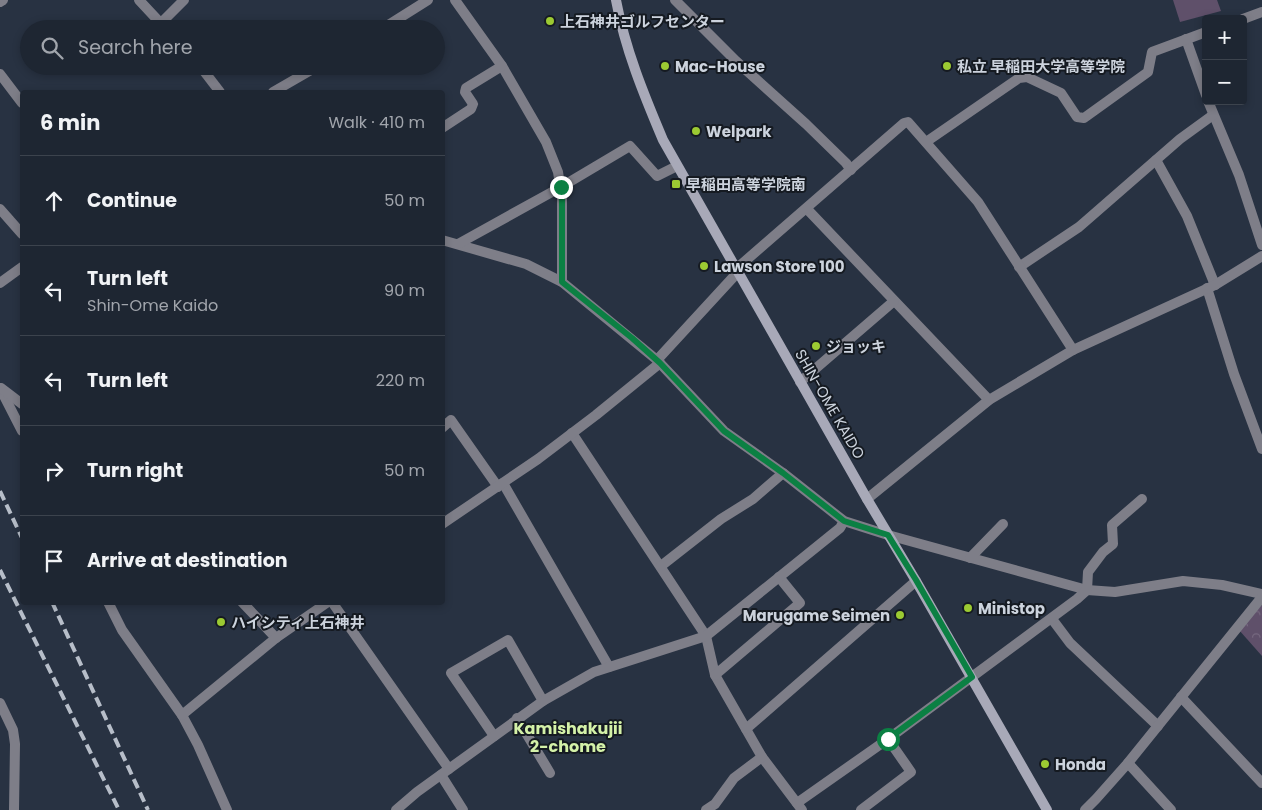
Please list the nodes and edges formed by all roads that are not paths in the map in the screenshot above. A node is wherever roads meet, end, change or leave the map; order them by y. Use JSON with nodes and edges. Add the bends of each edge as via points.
{"nodes":[{"id":1,"x":3,"y":0,"type":"edge"},
{"id":2,"x":139,"y":0,"type":"edge"},
{"id":3,"x":184,"y":0,"type":"edge"},
{"id":4,"x":428,"y":0,"type":"edge"},
{"id":5,"x":455,"y":0,"type":"edge"},
{"id":6,"x":616,"y":0,"type":"edge"},
{"id":7,"x":674,"y":0,"type":"edge"},
{"id":8,"x":0,"y":2,"type":"edge"},
{"id":9,"x":1262,"y":12,"type":"edge"},
{"id":10,"x":1247,"y":18,"type":"edge"},
{"id":11,"x":157,"y":20,"type":"edge"},
{"id":12,"x":168,"y":20,"type":"edge"},
{"id":13,"x":396,"y":20,"type":"edge"},
{"id":14,"x":1202,"y":34,"type":"edge"},
{"id":15,"x":1186,"y":40,"type":"junction"},
{"id":16,"x":502,"y":66,"type":"junction"},
{"id":17,"x":0,"y":74,"type":"edge"},
{"id":18,"x":207,"y":75,"type":"edge"},
{"id":19,"x":302,"y":75,"type":"edge"},
{"id":20,"x":1202,"y":84,"type":"edge"},
{"id":21,"x":218,"y":90,"type":"edge"},
{"id":22,"x":276,"y":90,"type":"edge"},
{"id":23,"x":20,"y":100,"type":"edge"},
{"id":24,"x":1209,"y":105,"type":"edge"},
{"id":25,"x":1213,"y":115,"type":"junction"},
{"id":26,"x":445,"y":126,"type":"edge"},
{"id":27,"x":926,"y":142,"type":"junction"},
{"id":28,"x":1156,"y":160,"type":"junction"},
{"id":29,"x":677,"y":166,"type":"junction"},
{"id":30,"x":851,"y":170,"type":"junction"},
{"id":31,"x":561,"y":187,"type":"junction"},
{"id":32,"x":0,"y":209,"type":"edge"},
{"id":33,"x":807,"y":209,"type":"junction"},
{"id":34,"x":20,"y":232,"type":"edge"},
{"id":35,"x":445,"y":241,"type":"edge"},
{"id":36,"x":458,"y":244,"type":"junction"},
{"id":37,"x":1262,"y":245,"type":"edge"},
{"id":38,"x":1262,"y":256,"type":"edge"},
{"id":39,"x":1019,"y":267,"type":"junction"},
{"id":40,"x":20,"y":268,"type":"edge"},
{"id":41,"x":737,"y":270,"type":"junction"},
{"id":42,"x":562,"y":282,"type":"junction"},
{"id":43,"x":0,"y":283,"type":"edge"},
{"id":44,"x":1211,"y":286,"type":"junction"},
{"id":45,"x":894,"y":301,"type":"junction"},
{"id":46,"x":1073,"y":350,"type":"junction"},
{"id":47,"x":658,"y":362,"type":"junction"},
{"id":48,"x":800,"y":382,"type":"junction"},
{"id":49,"x":0,"y":388,"type":"edge"},
{"id":50,"x":990,"y":400,"type":"junction"},
{"id":51,"x":20,"y":403,"type":"edge"},
{"id":52,"x":445,"y":425,"type":"edge"},
{"id":53,"x":20,"y":427,"type":"edge"},
{"id":54,"x":572,"y":433,"type":"junction"},
{"id":55,"x":1262,"y":448,"type":"edge"},
{"id":56,"x":783,"y":473,"type":"junction"},
{"id":57,"x":500,"y":485,"type":"junction"},
{"id":58,"x":867,"y":499,"type":"junction"},
{"id":59,"x":1142,"y":499,"type":"dead end"},
{"id":60,"x":844,"y":521,"type":"junction"},
{"id":61,"x":445,"y":522,"type":"edge"},
{"id":62,"x":1003,"y":524,"type":"dead end"},
{"id":63,"x":888,"y":535,"type":"junction"},
{"id":64,"x":970,"y":558,"type":"junction"},
{"id":65,"x":661,"y":566,"type":"junction"},
{"id":66,"x":779,"y":577,"type":"junction"},
{"id":67,"x":916,"y":580,"type":"junction"},
{"id":68,"x":1087,"y":590,"type":"junction"},
{"id":69,"x":1262,"y":595,"type":"edge"},
{"id":70,"x":110,"y":605,"type":"edge"},
{"id":71,"x":245,"y":605,"type":"edge"},
{"id":72,"x":326,"y":605,"type":"edge"},
{"id":73,"x":332,"y":605,"type":"edge"},
{"id":74,"x":1052,"y":619,"type":"junction"},
{"id":75,"x":706,"y":636,"type":"junction"},
{"id":76,"x":276,"y":638,"type":"junction"},
{"id":77,"x":609,"y":667,"type":"junction"},
{"id":78,"x":715,"y":675,"type":"junction"},
{"id":79,"x":972,"y":677,"type":"junction"},
{"id":80,"x":1181,"y":698,"type":"junction"},
{"id":81,"x":543,"y":701,"type":"junction"},
{"id":82,"x":0,"y":704,"type":"edge"},
{"id":83,"x":182,"y":715,"type":"junction"},
{"id":84,"x":517,"y":718,"type":"junction"},
{"id":85,"x":1158,"y":726,"type":"junction"},
{"id":86,"x":746,"y":729,"type":"junction"},
{"id":87,"x":494,"y":736,"type":"junction"},
{"id":88,"x":888,"y":739,"type":"junction"},
{"id":89,"x":762,"y":757,"type":"junction"},
{"id":90,"x":1128,"y":763,"type":"junction"},
{"id":91,"x":445,"y":772,"type":"junction"},
{"id":92,"x":550,"y":773,"type":"dead end"},
{"id":93,"x":1262,"y":783,"type":"edge"},
{"id":94,"x":799,"y":806,"type":"edge"},
{"id":95,"x":14,"y":810,"type":"edge"},
{"id":96,"x":227,"y":810,"type":"edge"},
{"id":97,"x":396,"y":810,"type":"edge"},
{"id":98,"x":463,"y":810,"type":"edge"},
{"id":99,"x":706,"y":810,"type":"edge"},
{"id":100,"x":861,"y":810,"type":"edge"},
{"id":101,"x":1047,"y":810,"type":"edge"},
{"id":102,"x":1085,"y":810,"type":"edge"},
{"id":103,"x":1171,"y":810,"type":"edge"}],
"edges":[{"from":1,"to":8,"type":"street"},
{"from":2,"to":11,"type":"street"},
{"from":3,"to":12,"type":"street"},
{"from":4,"to":13,"type":"street"},
{"from":5,"to":16,"type":"street"},
{"from":6,"to":29,"type":"main road","name":"SHIN-OME KAIDO","via":[[640,86],[662,140]]},
{"from":7,"to":30,"type":"street"},
{"from":9,"to":10,"type":"street"},
{"from":14,"to":15,"type":"street"},
{"from":15,"to":20,"type":"street"},
{"from":15,"to":27,"type":"street","via":[[1152,52],[1148,72],[1084,118],[1077,117],[1060,93],[1027,77],[1019,78]]},
{"from":16,"to":26,"type":"street","via":[[466,88],[465,92],[473,104],[471,108]]},
{"from":16,"to":31,"type":"street","via":[[546,142]]},
{"from":17,"to":23,"type":"street"},
{"from":18,"to":21,"type":"street"},
{"from":19,"to":22,"type":"street"},
{"from":24,"to":25,"type":"street"},
{"from":25,"to":28,"type":"street","via":[[1195,126]]},
{"from":25,"to":37,"type":"street","via":[[1239,175]]},
{"from":27,"to":30,"type":"street","via":[[908,122],[904,123]]},
{"from":27,"to":39,"type":"street","via":[[978,202]]},
{"from":28,"to":39,"type":"street","via":[[1079,227]]},
{"from":28,"to":44,"type":"street","via":[[1187,216]]},
{"from":29,"to":31,"type":"street","via":[[657,176],[630,146]]},
{"from":29,"to":41,"type":"main road","name":"SHIN-OME KAIDO"},
{"from":30,"to":33,"type":"street"},
{"from":31,"to":36,"type":"street"},
{"from":31,"to":42,"type":"street"},
{"from":32,"to":34,"type":"street"},
{"from":33,"to":41,"type":"street"},
{"from":33,"to":45,"type":"street"},
{"from":35,"to":36,"type":"street"},
{"from":36,"to":42,"type":"street","via":[[526,264]]},
{"from":38,"to":44,"type":"street"},
{"from":39,"to":46,"type":"street"},
{"from":40,"to":43,"type":"street"},
{"from":41,"to":47,"type":"street"},
{"from":41,"to":48,"type":"main road","name":"SHIN-OME KAIDO"},
{"from":42,"to":47,"type":"street"},
{"from":44,"to":46,"type":"street"},
{"from":44,"to":55,"type":"street","via":[[1237,383]]},
{"from":45,"to":48,"type":"street"},
{"from":45,"to":50,"type":"street"},
{"from":46,"to":50,"type":"street"},
{"from":47,"to":54,"type":"street"},
{"from":47,"to":56,"type":"street","via":[[724,431]]},
{"from":48,"to":58,"type":"main road","name":"SHIN-OME KAIDO"},
{"from":49,"to":51,"type":"street"},
{"from":49,"to":53,"type":"street"},
{"from":50,"to":58,"type":"street"},
{"from":52,"to":57,"type":"street","via":[[451,420]]},
{"from":54,"to":57,"type":"street"},
{"from":54,"to":65,"type":"street"},
{"from":56,"to":60,"type":"street"},
{"from":56,"to":65,"type":"street","via":[[754,499],[721,519]]},
{"from":57,"to":61,"type":"street"},
{"from":57,"to":77,"type":"street"},
{"from":58,"to":63,"type":"main road","name":"SHIN-OME KAIDO"},
{"from":59,"to":68,"type":"street","via":[[1112,525],[1113,544],[1088,572]]},
{"from":60,"to":63,"type":"street"},
{"from":60,"to":66,"type":"street","via":[[840,528]]},
{"from":62,"to":64,"type":"street"},
{"from":63,"to":64,"type":"street"},
{"from":63,"to":67,"type":"main road","name":"SHIN-OME KAIDO"},
{"from":64,"to":68,"type":"street"},
{"from":65,"to":75,"type":"street"},
{"from":66,"to":75,"type":"street"},
{"from":66,"to":78,"type":"street","via":[[800,603]]},
{"from":67,"to":79,"type":"main road","name":"SHIN-OME KAIDO"},
{"from":67,"to":86,"type":"street"},
{"from":68,"to":69,"type":"street","via":[[1115,592],[1183,581],[1222,585]]},
{"from":68,"to":74,"type":"street"},
{"from":69,"to":80,"type":"street"},
{"from":70,"to":83,"type":"street","via":[[122,630]]},
{"from":71,"to":76,"type":"street"},
{"from":72,"to":76,"type":"street"},
{"from":73,"to":91,"type":"street"},
{"from":74,"to":79,"type":"street"},
{"from":74,"to":85,"type":"street","via":[[1070,644]]},
{"from":75,"to":77,"type":"street"},
{"from":75,"to":78,"type":"street"},
{"from":76,"to":83,"type":"street"},
{"from":77,"to":81,"type":"street"},
{"from":78,"to":86,"type":"street"},
{"from":79,"to":88,"type":"street"},
{"from":79,"to":101,"type":"main road","name":"SHIN-OME KAIDO"},
{"from":80,"to":85,"type":"street"},
{"from":80,"to":93,"type":"street"},
{"from":81,"to":84,"type":"street"},
{"from":81,"to":87,"type":"street","via":[[508,640],[451,673]]},
{"from":82,"to":95,"type":"street","via":[[13,730]]},
{"from":83,"to":96,"type":"street"},
{"from":84,"to":87,"type":"street"},
{"from":84,"to":92,"type":"street"},
{"from":85,"to":90,"type":"street"},
{"from":86,"to":89,"type":"street"},
{"from":87,"to":91,"type":"street"},
{"from":88,"to":94,"type":"street"},
{"from":88,"to":100,"type":"street","via":[[911,772]]},
{"from":89,"to":94,"type":"street"},
{"from":89,"to":99,"type":"street","via":[[734,778],[715,804]]},
{"from":90,"to":102,"type":"street"},
{"from":90,"to":103,"type":"street"},
{"from":91,"to":97,"type":"street"},
{"from":91,"to":98,"type":"street"}]}
